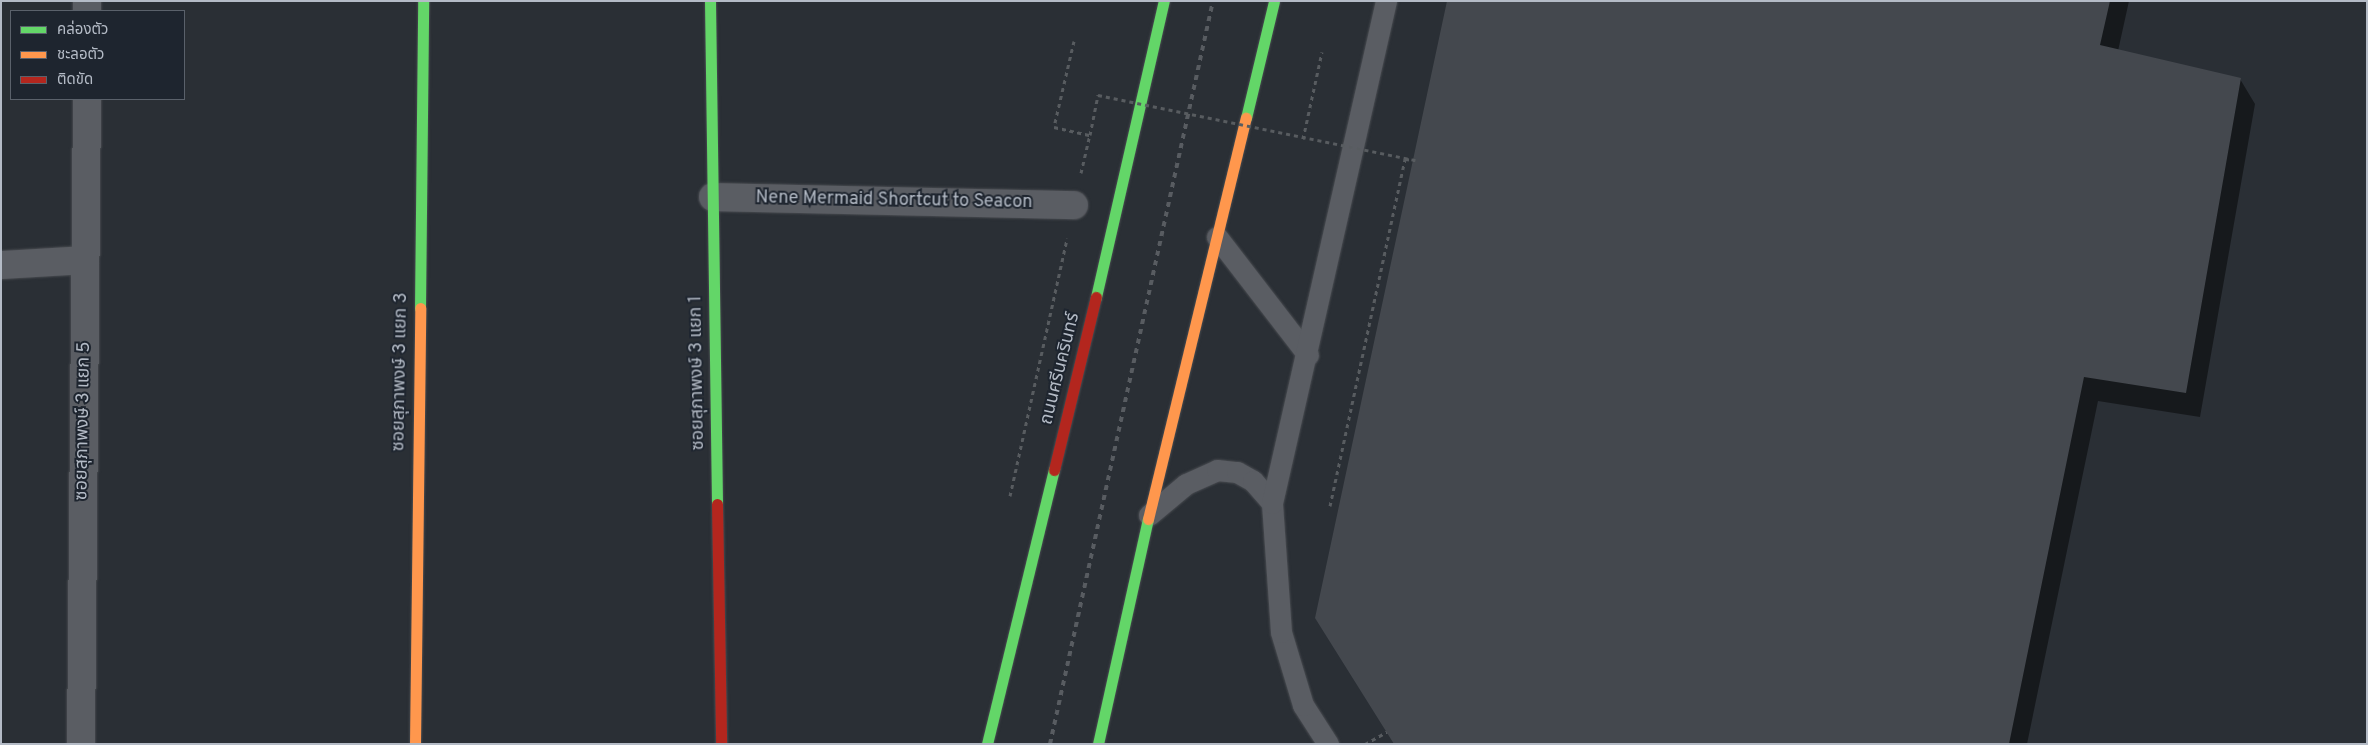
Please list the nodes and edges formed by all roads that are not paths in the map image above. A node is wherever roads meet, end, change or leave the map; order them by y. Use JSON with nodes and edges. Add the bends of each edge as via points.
{"nodes":[{"id":1,"x":422,"y":1,"type":"edge"},
{"id":2,"x":710,"y":1,"type":"edge"},
{"id":3,"x":1164,"y":1,"type":"edge"},
{"id":4,"x":1274,"y":1,"type":"edge"},
{"id":5,"x":1386,"y":1,"type":"edge"},
{"id":6,"x":87,"y":100,"type":"edge"},
{"id":7,"x":713,"y":197,"type":"junction"},
{"id":8,"x":1074,"y":205,"type":"road end"},
{"id":9,"x":1217,"y":237,"type":"junction"},
{"id":10,"x":85,"y":260,"type":"junction"},
{"id":11,"x":1,"y":264,"type":"edge"},
{"id":12,"x":1308,"y":355,"type":"junction"},
{"id":13,"x":1272,"y":503,"type":"junction"},
{"id":14,"x":1149,"y":514,"type":"junction"},
{"id":15,"x":81,"y":744,"type":"edge"},
{"id":16,"x":415,"y":744,"type":"edge"},
{"id":17,"x":721,"y":744,"type":"edge"},
{"id":18,"x":987,"y":744,"type":"edge"},
{"id":19,"x":1098,"y":744,"type":"edge"},
{"id":20,"x":1328,"y":744,"type":"edge"}],
"edges":[{"from":1,"to":16,"type":"main road","name":"ซอยสุภาพงษ์ 3 แยก 3"},
{"from":2,"to":7,"type":"main road","name":"ซอยสุภาพงษ์ 3 แยก 1"},
{"from":3,"to":18,"type":"main road","name":"ถนนศรีนครินทร์","via":[[1116,215]]},
{"from":4,"to":9,"type":"main road"},
{"from":5,"to":12,"type":"lane"},
{"from":6,"to":10,"type":"street","name":"ซอยสุภาพงษ์ 3 แยก 5"},
{"from":7,"to":8,"type":"street","name":"Nene Mermaid Shortcut to Seacon"},
{"from":7,"to":17,"type":"main road","name":"ซอยสุภาพงษ์ 3 แยก 1"},
{"from":9,"to":12,"type":"lane"},
{"from":9,"to":14,"type":"main road"},
{"from":10,"to":11,"type":"street"},
{"from":10,"to":15,"type":"street","name":"ซอยสุภาพงษ์ 3 แยก 5"},
{"from":12,"to":13,"type":"lane"},
{"from":13,"to":14,"type":"lane","via":[[1253,481],[1237,472],[1217,470],[1186,484]]},
{"from":13,"to":20,"type":"lane","via":[[1281,632],[1303,705]]},
{"from":14,"to":19,"type":"main road"}]}
